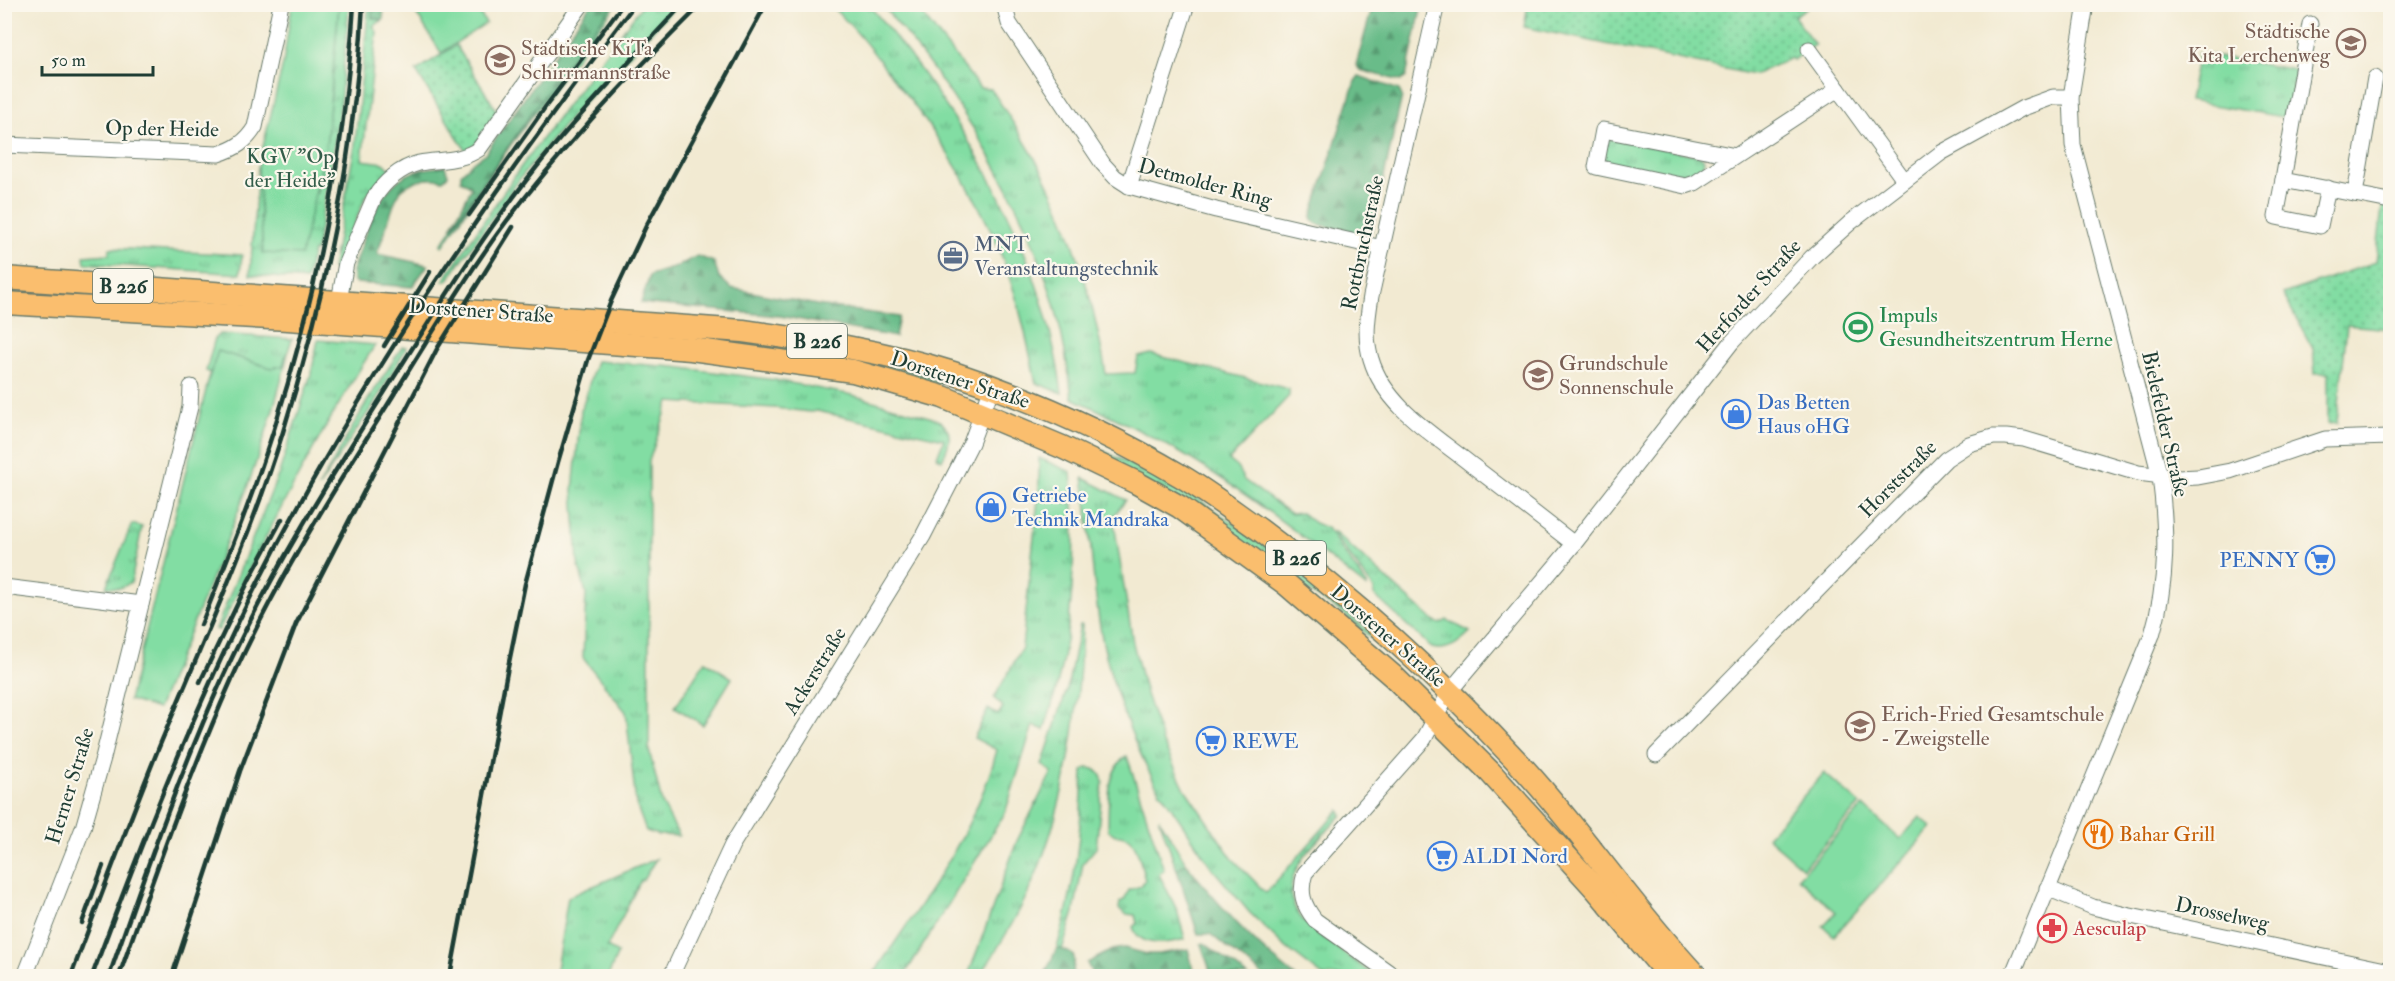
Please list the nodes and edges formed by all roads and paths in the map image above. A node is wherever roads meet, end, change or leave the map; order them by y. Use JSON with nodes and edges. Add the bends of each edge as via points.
{"nodes":[{"id":1,"x":281,"y":4,"type":"edge"},
{"id":2,"x":1004,"y":4,"type":"edge"},
{"id":3,"x":1187,"y":4,"type":"edge"},
{"id":4,"x":1437,"y":4,"type":"edge"},
{"id":5,"x":2086,"y":4,"type":"edge"},
{"id":6,"x":582,"y":5,"type":"edge"},
{"id":7,"x":2310,"y":24,"type":"dead end"},
{"id":8,"x":1809,"y":49,"type":"dead end"},
{"id":9,"x":2375,"y":78,"type":"dead end"},
{"id":10,"x":1838,"y":89,"type":"junction"},
{"id":11,"x":2071,"y":97,"type":"junction"},
{"id":12,"x":4,"y":145,"type":"edge"},
{"id":13,"x":1736,"y":156,"type":"junction"},
{"id":14,"x":1904,"y":180,"type":"junction"},
{"id":15,"x":2283,"y":180,"type":"junction"},
{"id":16,"x":1129,"y":186,"type":"junction"},
{"id":17,"x":2328,"y":188,"type":"junction"},
{"id":18,"x":2355,"y":194,"type":"junction"},
{"id":19,"x":2391,"y":201,"type":"edge"},
{"id":20,"x":1382,"y":248,"type":"junction"},
{"id":21,"x":4,"y":278,"type":"edge"},
{"id":22,"x":339,"y":301,"type":"junction"},
{"id":23,"x":4,"y":303,"type":"edge"},
{"id":24,"x":191,"y":387,"type":"dead end"},
{"id":25,"x":992,"y":387,"type":"junction"},
{"id":26,"x":984,"y":414,"type":"junction"},
{"id":27,"x":2391,"y":437,"type":"edge"},
{"id":28,"x":2160,"y":476,"type":"junction"},
{"id":29,"x":1574,"y":544,"type":"junction"},
{"id":30,"x":4,"y":587,"type":"edge"},
{"id":31,"x":141,"y":604,"type":"junction"},
{"id":32,"x":1450,"y":691,"type":"junction"},
{"id":33,"x":1437,"y":718,"type":"junction"},
{"id":34,"x":1656,"y":755,"type":"dead end"},
{"id":35,"x":2047,"y":888,"type":"junction"},
{"id":36,"x":2391,"y":971,"type":"edge"},
{"id":37,"x":25,"y":976,"type":"edge"},
{"id":38,"x":671,"y":976,"type":"edge"},
{"id":39,"x":1394,"y":976,"type":"edge"},
{"id":40,"x":1669,"y":976,"type":"edge"},
{"id":41,"x":1696,"y":976,"type":"edge"},
{"id":42,"x":2012,"y":976,"type":"edge"}],
"edges":[{"from":1,"to":12,"type":"street","name":"Op der Heide","via":[[255,127],[231,151],[218,154]]},
{"from":2,"to":16,"type":"street","name":"Detmolder Ring","via":[[1009,23],[1103,164]]},
{"from":3,"to":16,"type":"street"},
{"from":4,"to":20,"type":"street","name":"Rottbruchstraße"},
{"from":5,"to":11,"type":"street","name":"Bielefelder Straße"},
{"from":6,"to":22,"type":"street","via":[[479,149],[465,158],[409,167],[380,188],[346,263]]},
{"from":7,"to":15,"type":"street"},
{"from":8,"to":10,"type":"street"},
{"from":9,"to":18,"type":"street"},
{"from":10,"to":13,"type":"street"},
{"from":10,"to":14,"type":"street"},
{"from":11,"to":14,"type":"street","name":"Herforder Straße","via":[[2053,97],[2023,108],[1941,153]]},
{"from":11,"to":28,"type":"street","name":"Bielefelder Straße","via":[[2073,145]]},
{"from":13,"to":13,"type":"street","via":[[1603,130],[1596,167],[1686,186]]},
{"from":14,"to":29,"type":"street","name":"Herforder Straße","via":[[1812,257],[1732,342]]},
{"from":15,"to":17,"type":"street"},
{"from":15,"to":17,"type":"street","via":[[2276,217],[2320,226]]},
{"from":16,"to":20,"type":"street","name":"Detmolder Ring"},
{"from":17,"to":18,"type":"street"},
{"from":18,"to":19,"type":"street"},
{"from":20,"to":29,"type":"street","name":"Rottbruchstraße","via":[[1367,323],[1368,348],[1381,381],[1414,418]]},
{"from":21,"to":22,"type":"main road","name":"Dorstener Straße","number":"B 226"},
{"from":22,"to":25,"type":"main road","name":"Dorstener Straße","number":"B 226","via":[[743,331],[838,344]]},
{"from":23,"to":26,"type":"main road","name":"Dorstener Straße","number":"B 226","via":[[277,318],[691,349],[853,371],[943,397]]},
{"from":24,"to":31,"type":"street","name":"Herner Straße","via":[[190,407]]},
{"from":25,"to":26,"type":"street","name":"Ackerstraße"},
{"from":25,"to":32,"type":"main road","name":"Dorstener Straße","number":"B 226","via":[[1084,425],[1184,478],[1290,552]]},
{"from":26,"to":33,"type":"main road","name":"Dorstener Straße","number":"B 226","via":[[1088,459],[1180,507],[1322,614]]},
{"from":26,"to":38,"type":"street","name":"Ackerstraße","via":[[923,536],[732,845]]},
{"from":27,"to":28,"type":"street","name":"Horststraße","via":[[2325,439],[2230,471],[2198,477]]},
{"from":28,"to":34,"type":"street","name":"Horststraße","via":[[2006,436],[1979,440],[1955,452]]},
{"from":28,"to":35,"type":"street","name":"Bielefelder Straße","via":[[2166,544],[2161,606]]},
{"from":29,"to":32,"type":"street","name":"Herforder Straße"},
{"from":30,"to":31,"type":"street"},
{"from":31,"to":37,"type":"street","name":"Herner Straße","via":[[83,828]]},
{"from":32,"to":33,"type":"street","name":"Herforder Straße"},
{"from":32,"to":41,"type":"main road","name":"Dorstener Straße","number":"B 226","via":[[1555,804]]},
{"from":33,"to":39,"type":"street","name":"Dorstener Straße","via":[[1413,752],[1305,873],[1302,884],[1306,909],[1315,920]]},
{"from":33,"to":40,"type":"main road","name":"Dorstener Straße","number":"B 226","via":[[1515,798]]},
{"from":35,"to":36,"type":"street","name":"Drosselweg","via":[[2093,907],[2126,915]]},
{"from":35,"to":42,"type":"street","name":"Bielefelder Straße"}]}
